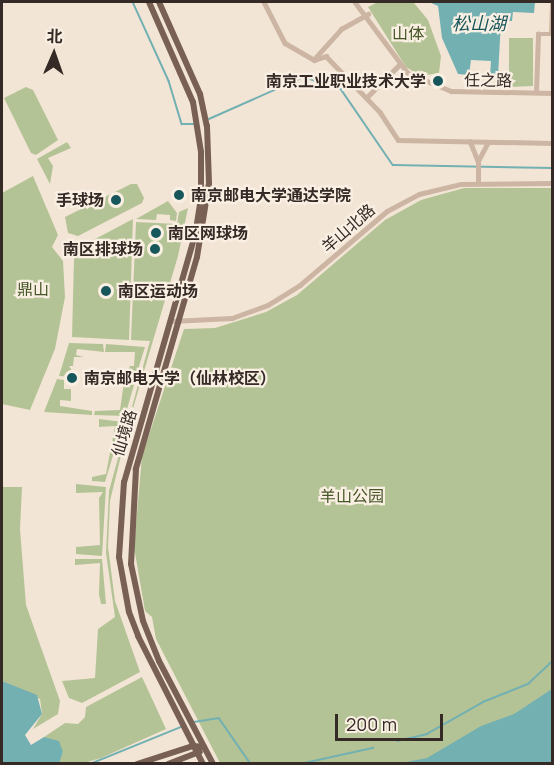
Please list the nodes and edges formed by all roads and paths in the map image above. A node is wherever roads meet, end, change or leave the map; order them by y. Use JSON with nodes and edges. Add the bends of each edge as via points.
{"nodes":[{"id":1,"x":149,"y":2,"type":"edge"},
{"id":2,"x":159,"y":2,"type":"edge"},
{"id":3,"x":264,"y":2,"type":"edge"},
{"id":4,"x":356,"y":2,"type":"edge"},
{"id":5,"x":552,"y":2,"type":"edge"},
{"id":6,"x":368,"y":14,"type":"junction"},
{"id":7,"x":552,"y":34,"type":"edge"},
{"id":8,"x":314,"y":60,"type":"junction"},
{"id":9,"x":400,"y":64,"type":"junction"},
{"id":10,"x":536,"y":92,"type":"junction"},
{"id":11,"x":552,"y":93,"type":"edge"},
{"id":12,"x":366,"y":98,"type":"junction"},
{"id":13,"x":470,"y":141,"type":"junction"},
{"id":14,"x":488,"y":142,"type":"junction"},
{"id":15,"x":552,"y":143,"type":"edge"},
{"id":16,"x":478,"y":161,"type":"junction"},
{"id":17,"x":478,"y":183,"type":"junction"},
{"id":18,"x":552,"y":183,"type":"edge"},
{"id":19,"x":171,"y":321,"type":"junction"},
{"id":20,"x":181,"y":323,"type":"junction"},
{"id":21,"x":193,"y":746,"type":"junction"},
{"id":22,"x":204,"y":747,"type":"junction"},
{"id":23,"x":197,"y":754,"type":"junction"},
{"id":24,"x":137,"y":764,"type":"edge"},
{"id":25,"x":168,"y":764,"type":"edge"},
{"id":26,"x":202,"y":764,"type":"edge"},
{"id":27,"x":213,"y":764,"type":"edge"}],
"edges":[{"from":1,"to":19,"type":"main road","name":"仙境路","via":[[182,71],[198,128],[200,205]]},
{"from":2,"to":20,"type":"main road","name":"仙境路","via":[[192,74],[207,126],[207,210]]},
{"from":3,"to":8,"type":"street","via":[[285,43]]},
{"from":4,"to":6,"type":"street","name":"任之路"},
{"from":5,"to":7,"type":"street"},
{"from":6,"to":8,"type":"street","via":[[341,29]]},
{"from":6,"to":9,"type":"street","name":"任之路"},
{"from":7,"to":10,"type":"street","via":[[538,34]]},
{"from":8,"to":12,"type":"street","via":[[326,56]]},
{"from":9,"to":10,"type":"street","name":"任之路","via":[[408,73],[451,91]]},
{"from":9,"to":12,"type":"street"},
{"from":10,"to":11,"type":"street","name":"任之路"},
{"from":12,"to":13,"type":"street","via":[[398,140]]},
{"from":13,"to":14,"type":"street"},
{"from":13,"to":16,"type":"street"},
{"from":14,"to":15,"type":"street"},
{"from":14,"to":16,"type":"street"},
{"from":16,"to":17,"type":"street"},
{"from":17,"to":18,"type":"street","name":"羊山北路"},
{"from":17,"to":20,"type":"street","name":"羊山北路","via":[[419,194],[387,211],[300,285],[268,305],[232,318]]},
{"from":19,"to":20,"type":"street","name":"羊山北路"},
{"from":19,"to":21,"type":"main road","name":"仙境路","via":[[124,482],[119,556],[129,612]]},
{"from":20,"to":22,"type":"main road","name":"仙境路","via":[[136,469],[130,537],[143,621]]},
{"from":21,"to":22,"type":"main road"},
{"from":21,"to":23,"type":"main road","name":"仙境路"},
{"from":21,"to":24,"type":"main road"},
{"from":22,"to":23,"type":"main road"},
{"from":22,"to":27,"type":"main road","name":"仙境路"},
{"from":23,"to":25,"type":"main road"},
{"from":23,"to":26,"type":"main road","name":"仙境路"}]}
